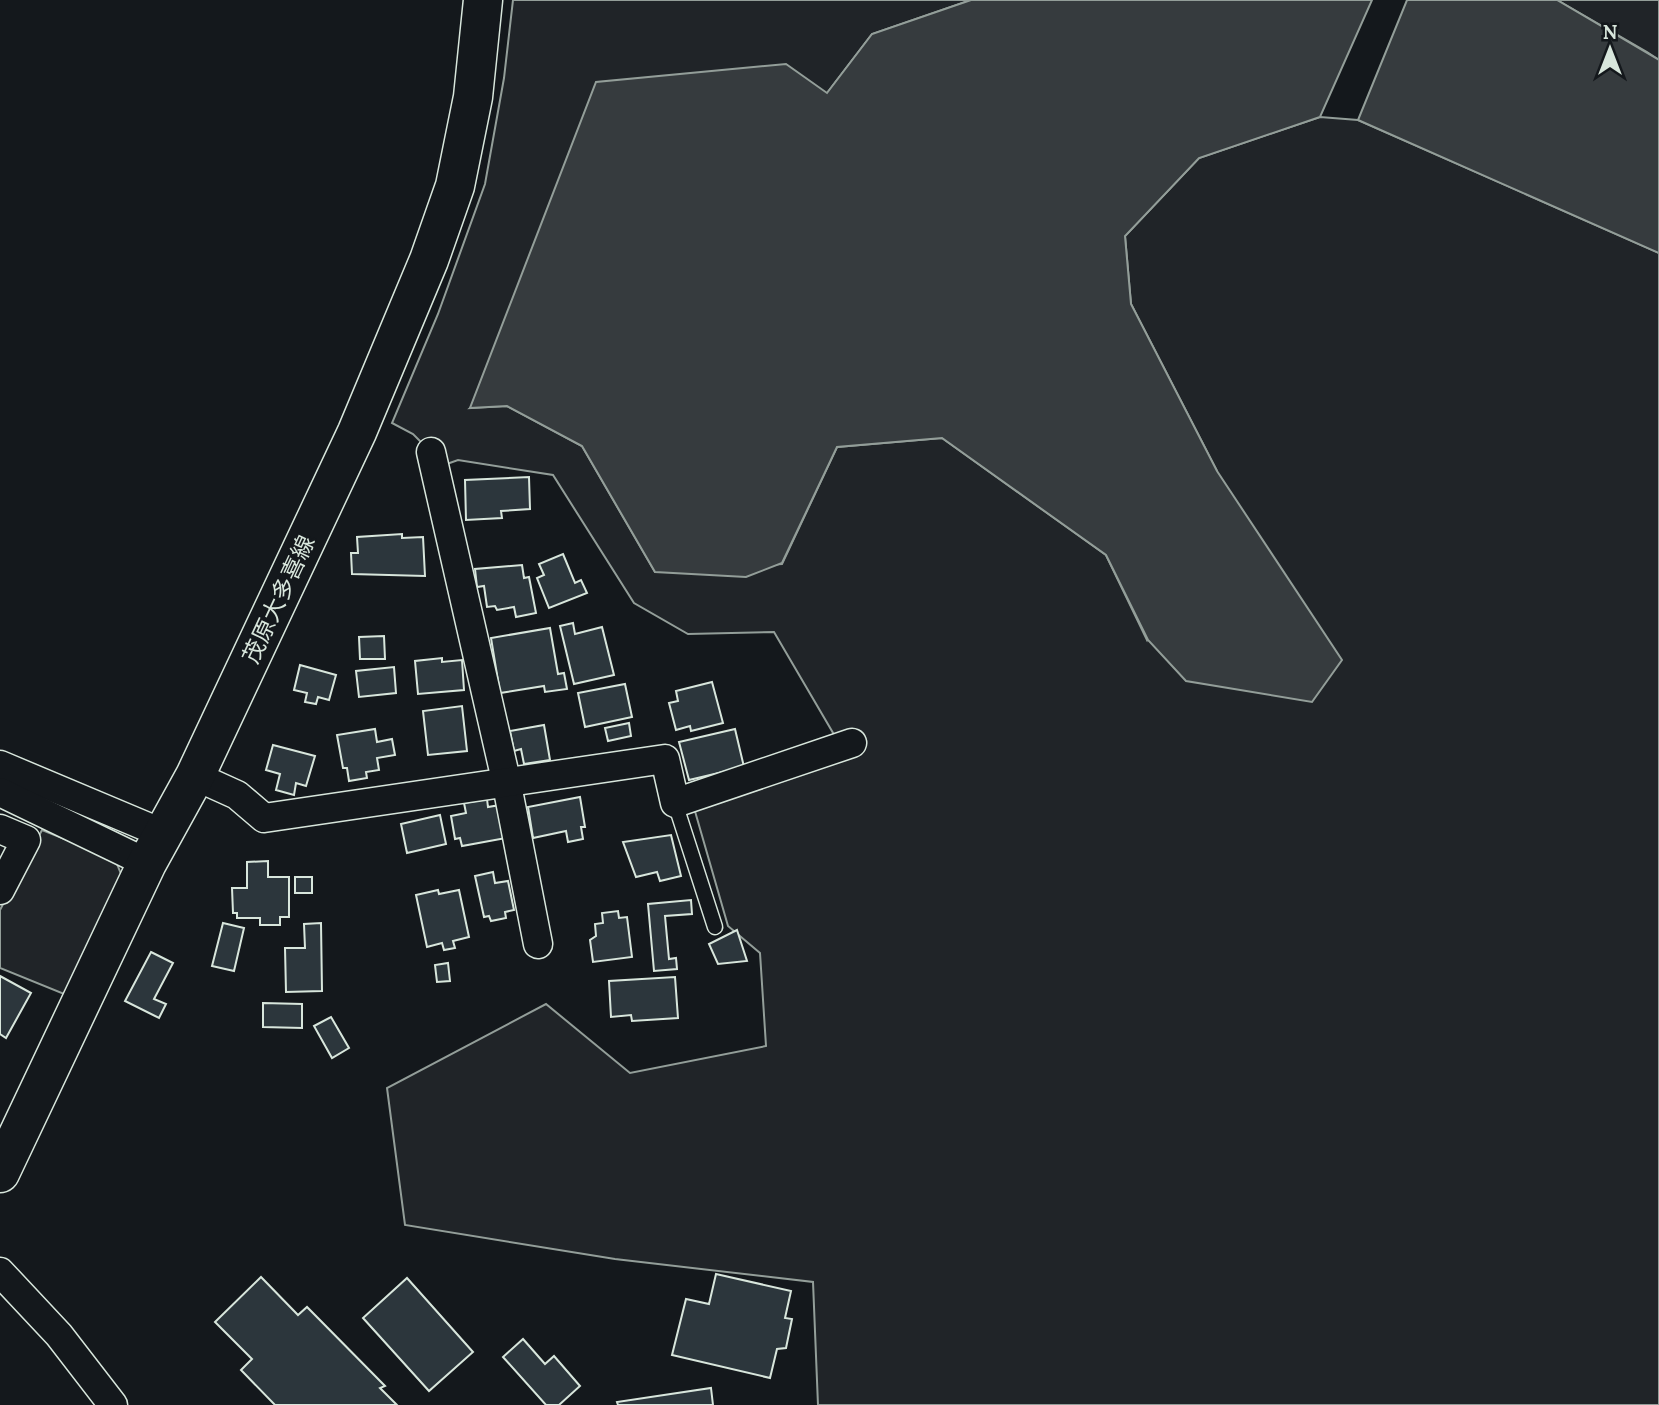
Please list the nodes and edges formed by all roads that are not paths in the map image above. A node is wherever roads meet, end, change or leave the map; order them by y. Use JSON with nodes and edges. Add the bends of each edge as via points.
{"nodes":[{"id":1,"x":483,"y":0,"type":"edge"},
{"id":2,"x":431,"y":452,"type":"dead end"},
{"id":3,"x":852,"y":743,"type":"dead end"},
{"id":4,"x":0,"y":765,"type":"edge"},
{"id":5,"x":195,"y":776,"type":"junction"},
{"id":6,"x":506,"y":780,"type":"junction"},
{"id":7,"x":0,"y":792,"type":"edge"},
{"id":8,"x":675,"y":803,"type":"junction"},
{"id":9,"x":0,"y":829,"type":"edge"},
{"id":10,"x":156,"y":848,"type":"junction"},
{"id":11,"x":0,"y":890,"type":"edge"},
{"id":12,"x":715,"y":927,"type":"dead end"},
{"id":13,"x":538,"y":944,"type":"dead end"},
{"id":14,"x":0,"y":1173,"type":"edge"},
{"id":15,"x":0,"y":1272,"type":"edge"},
{"id":16,"x":113,"y":1405,"type":"edge"}],
"edges":[{"from":1,"to":5,"type":"main road","name":"茂原大多喜線","via":[[463,148],[429,260],[357,432]]},
{"from":2,"to":6,"type":"street"},
{"from":3,"to":8,"type":"street"},
{"from":4,"to":10,"type":"street"},
{"from":5,"to":6,"type":"street","via":[[237,795],[264,818]]},
{"from":5,"to":10,"type":"main road","name":"茂原大多喜線"},
{"from":6,"to":8,"type":"street","via":[[665,759]]},
{"from":6,"to":13,"type":"street"},
{"from":7,"to":10,"type":"street"},
{"from":8,"to":12,"type":"lane"},
{"from":9,"to":11,"type":"street","via":[[26,840]]},
{"from":10,"to":14,"type":"main road","name":"茂原大多喜線"},
{"from":15,"to":16,"type":"street","via":[[60,1335]]}]}
